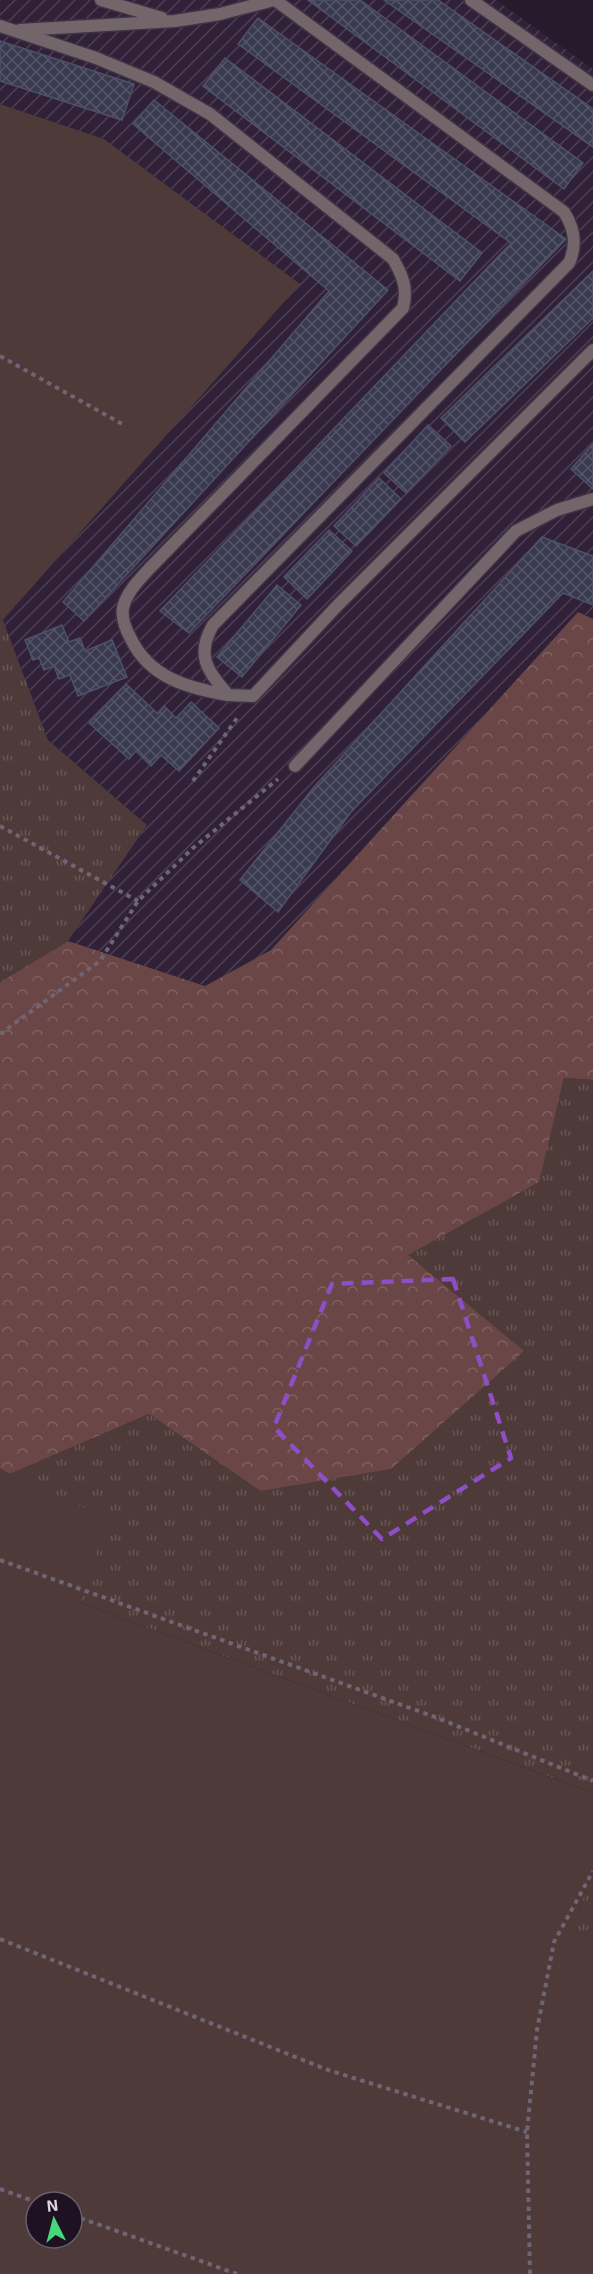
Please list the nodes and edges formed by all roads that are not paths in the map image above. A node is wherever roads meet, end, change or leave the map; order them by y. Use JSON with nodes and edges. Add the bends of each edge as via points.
{"nodes":[{"id":1,"x":101,"y":0,"type":"edge"},
{"id":2,"x":275,"y":0,"type":"edge"},
{"id":3,"x":471,"y":0,"type":"edge"},
{"id":4,"x":175,"y":21,"type":"junction"},
{"id":5,"x":0,"y":26,"type":"edge"},
{"id":6,"x":14,"y":30,"type":"junction"},
{"id":7,"x":593,"y":85,"type":"edge"},
{"id":8,"x":593,"y":350,"type":"edge"},
{"id":9,"x":593,"y":499,"type":"edge"},
{"id":10,"x":228,"y":695,"type":"junction"},
{"id":11,"x":295,"y":766,"type":"road end"}],
"edges":[{"from":1,"to":4,"type":"lane"},
{"from":2,"to":4,"type":"lane"},
{"from":2,"to":10,"type":"lane","via":[[564,212],[573,232],[574,251],[569,263],[213,625],[206,637],[206,663]]},
{"from":3,"to":7,"type":"lane"},
{"from":4,"to":6,"type":"lane"},
{"from":5,"to":6,"type":"lane"},
{"from":6,"to":10,"type":"lane","via":[[154,82],[210,114],[393,259],[405,285],[403,308],[149,569],[132,589],[123,608],[124,626],[147,663],[182,686]]},
{"from":8,"to":10,"type":"lane","via":[[345,597],[253,696]]},
{"from":9,"to":11,"type":"lane","via":[[557,510],[516,531]]}]}
